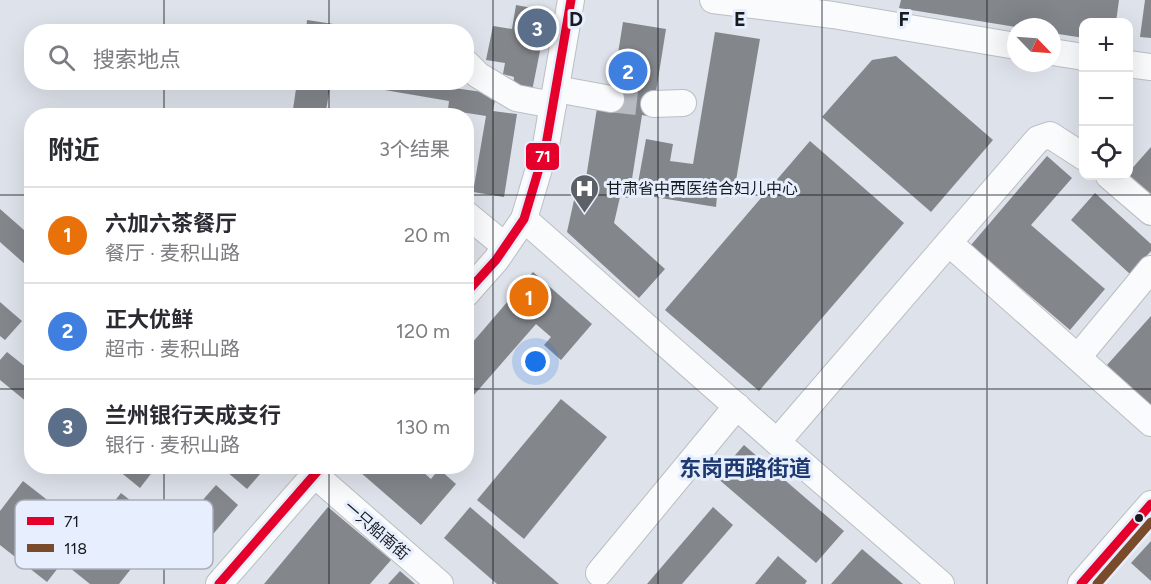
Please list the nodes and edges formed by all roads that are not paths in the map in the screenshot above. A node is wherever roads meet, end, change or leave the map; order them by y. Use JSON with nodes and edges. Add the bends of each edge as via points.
{"nodes":[{"id":1,"x":571,"y":0,"type":"edge"},
{"id":2,"x":713,"y":0,"type":"edge"},
{"id":3,"x":1007,"y":44,"type":"edge"},
{"id":4,"x":1061,"y":53,"type":"edge"},
{"id":5,"x":1079,"y":56,"type":"edge"},
{"id":6,"x":1133,"y":65,"type":"edge"},
{"id":7,"x":1151,"y":67,"type":"edge"},
{"id":8,"x":474,"y":71,"type":"edge"},
{"id":9,"x":554,"y":97,"type":"junction"},
{"id":10,"x":611,"y":99,"type":"tunnel mouth"},
{"id":11,"x":683,"y":103,"type":"dead end"},
{"id":12,"x":654,"y":105,"type":"tunnel mouth"},
{"id":13,"x":1079,"y":154,"type":"edge"},
{"id":14,"x":1114,"y":180,"type":"edge"},
{"id":15,"x":1151,"y":212,"type":"edge"},
{"id":16,"x":524,"y":219,"type":"junction"},
{"id":17,"x":474,"y":221,"type":"edge"},
{"id":18,"x":949,"y":243,"type":"junction"},
{"id":19,"x":505,"y":246,"type":"junction"},
{"id":20,"x":1151,"y":269,"type":"edge"},
{"id":21,"x":474,"y":284,"type":"edge"},
{"id":22,"x":1078,"y":357,"type":"junction"},
{"id":23,"x":736,"y":406,"type":"junction"},
{"id":24,"x":1151,"y":423,"type":"edge"},
{"id":25,"x":777,"y":442,"type":"junction"},
{"id":26,"x":315,"y":474,"type":"edge"},
{"id":27,"x":321,"y":474,"type":"edge"},
{"id":28,"x":1151,"y":504,"type":"edge"},
{"id":29,"x":599,"y":573,"type":"dead end"},
{"id":30,"x":219,"y":584,"type":"edge"},
{"id":31,"x":440,"y":584,"type":"edge"},
{"id":32,"x":941,"y":584,"type":"edge"},
{"id":33,"x":1081,"y":584,"type":"edge"}],
"edges":[{"from":1,"to":9,"type":"street"},
{"from":2,"to":3,"type":"street","via":[[833,15]]},
{"from":4,"to":5,"type":"street"},
{"from":6,"to":7,"type":"street"},
{"from":8,"to":9,"type":"street","via":[[516,98]]},
{"from":9,"to":10,"type":"street"},
{"from":9,"to":16,"type":"street","via":[[546,145]]},
{"from":11,"to":12,"type":"street"},
{"from":13,"to":18,"type":"street","via":[[1050,135],[1038,139]]},
{"from":14,"to":15,"type":"street"},
{"from":16,"to":19,"type":"street"},
{"from":16,"to":23,"type":"street"},
{"from":17,"to":19,"type":"street"},
{"from":18,"to":22,"type":"street"},
{"from":18,"to":25,"type":"street"},
{"from":19,"to":21,"type":"street"},
{"from":20,"to":22,"type":"street"},
{"from":22,"to":24,"type":"street"},
{"from":23,"to":25,"type":"street"},
{"from":23,"to":29,"type":"street"},
{"from":25,"to":32,"type":"street"},
{"from":26,"to":30,"type":"street"},
{"from":27,"to":31,"type":"street","name":"一只船南街"},
{"from":28,"to":33,"type":"street"}]}
